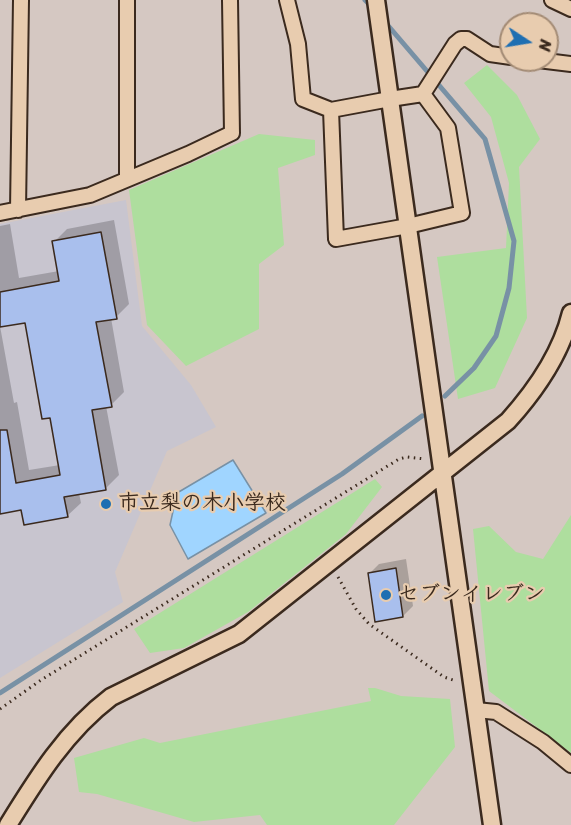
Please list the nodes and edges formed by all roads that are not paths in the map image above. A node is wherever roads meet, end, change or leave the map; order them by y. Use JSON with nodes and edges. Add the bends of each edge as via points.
{"nodes":[{"id":1,"x":21,"y":0,"type":"edge"},
{"id":2,"x":127,"y":0,"type":"edge"},
{"id":3,"x":230,"y":0,"type":"edge"},
{"id":4,"x":287,"y":0,"type":"edge"},
{"id":5,"x":376,"y":0,"type":"edge"},
{"id":6,"x":552,"y":0,"type":"edge"},
{"id":7,"x":571,"y":9,"type":"edge"},
{"id":8,"x":499,"y":55,"type":"edge"},
{"id":9,"x":423,"y":94,"type":"junction"},
{"id":10,"x":390,"y":99,"type":"junction"},
{"id":11,"x":331,"y":110,"type":"junction"},
{"id":12,"x":127,"y":179,"type":"junction"},
{"id":13,"x":18,"y":210,"type":"junction"},
{"id":14,"x":0,"y":213,"type":"edge"},
{"id":15,"x":408,"y":226,"type":"junction"},
{"id":16,"x":571,"y":313,"type":"edge"},
{"id":17,"x":442,"y":471,"type":"junction"},
{"id":18,"x":476,"y":710,"type":"junction"},
{"id":19,"x":571,"y":765,"type":"edge"},
{"id":20,"x":8,"y":825,"type":"edge"},
{"id":21,"x":492,"y":825,"type":"edge"}],
"edges":[{"from":1,"to":13,"type":"street"},
{"from":2,"to":12,"type":"street"},
{"from":3,"to":12,"type":"street","via":[[232,134]]},
{"from":4,"to":11,"type":"street","via":[[298,44],[303,99]]},
{"from":5,"to":10,"type":"street"},
{"from":6,"to":7,"type":"street"},
{"from":8,"to":9,"type":"street","via":[[461,39]]},
{"from":9,"to":10,"type":"street"},
{"from":9,"to":15,"type":"street","via":[[448,128],[462,213]]},
{"from":10,"to":11,"type":"street"},
{"from":10,"to":15,"type":"street"},
{"from":11,"to":15,"type":"street","via":[[336,239]]},
{"from":12,"to":13,"type":"street","via":[[90,195]]},
{"from":13,"to":14,"type":"street"},
{"from":15,"to":17,"type":"street"},
{"from":16,"to":17,"type":"street","via":[[548,369],[532,393],[508,421]]},
{"from":17,"to":18,"type":"street"},
{"from":17,"to":20,"type":"street","via":[[238,634],[92,711],[40,774]]},
{"from":18,"to":19,"type":"street","via":[[496,712]]},
{"from":18,"to":21,"type":"street"}]}
